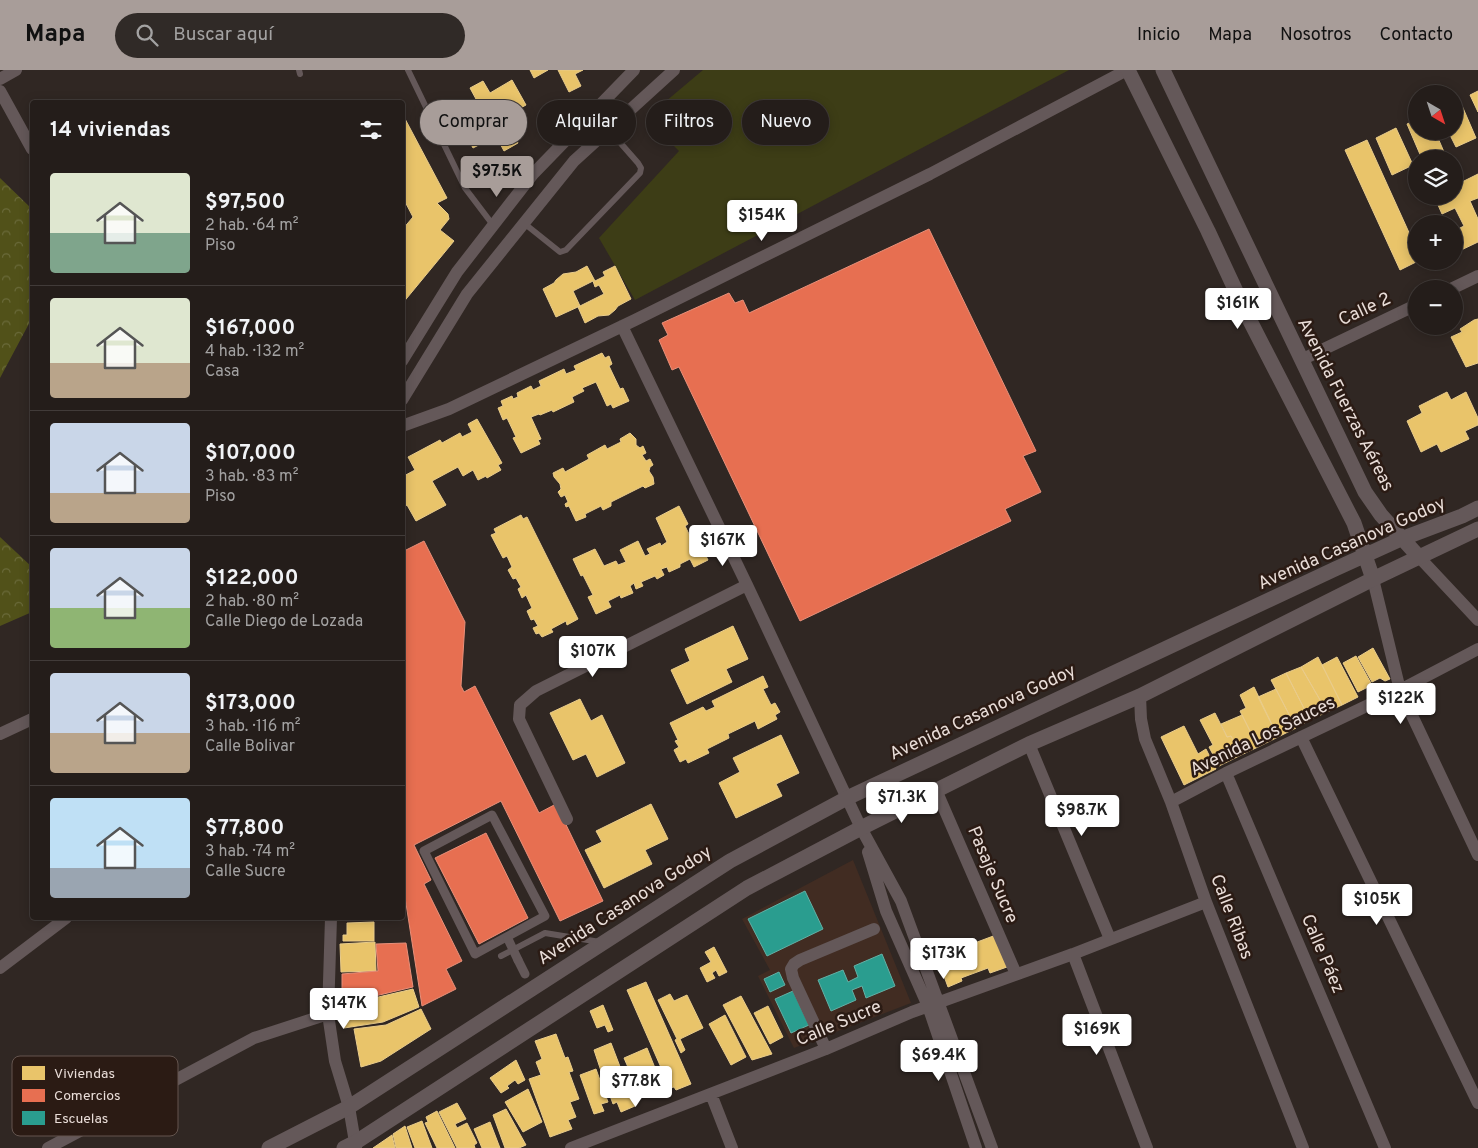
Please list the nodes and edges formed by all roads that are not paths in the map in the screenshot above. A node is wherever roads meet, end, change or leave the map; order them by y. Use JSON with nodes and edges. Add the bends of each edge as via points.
{"nodes":[{"id":1,"x":16,"y":70,"type":"edge"},
{"id":2,"x":408,"y":70,"type":"edge"},
{"id":3,"x":634,"y":70,"type":"edge"},
{"id":4,"x":674,"y":70,"type":"edge"},
{"id":5,"x":1128,"y":70,"type":"edge"},
{"id":6,"x":1163,"y":70,"type":"edge"},
{"id":7,"x":0,"y":79,"type":"edge"},
{"id":8,"x":0,"y":91,"type":"edge"},
{"id":9,"x":636,"y":105,"type":"edge"},
{"id":10,"x":30,"y":145,"type":"edge"},
{"id":11,"x":593,"y":145,"type":"edge"},
{"id":12,"x":622,"y":145,"type":"edge"},
{"id":13,"x":525,"y":224,"type":"junction"},
{"id":14,"x":493,"y":225,"type":"junction"},
{"id":15,"x":1478,"y":276,"type":"edge"},
{"id":16,"x":1463,"y":283,"type":"edge"},
{"id":17,"x":1408,"y":309,"type":"edge"},
{"id":18,"x":622,"y":326,"type":"junction"},
{"id":19,"x":405,"y":356,"type":"edge"},
{"id":20,"x":1301,"y":360,"type":"junction"},
{"id":21,"x":405,"y":395,"type":"edge"},
{"id":22,"x":405,"y":425,"type":"edge"},
{"id":23,"x":1478,"y":508,"type":"edge"},
{"id":24,"x":1478,"y":529,"type":"edge"},
{"id":25,"x":1401,"y":539,"type":"junction"},
{"id":26,"x":1365,"y":556,"type":"junction"},
{"id":27,"x":1420,"y":557,"type":"junction"},
{"id":28,"x":1373,"y":579,"type":"junction"},
{"id":29,"x":747,"y":585,"type":"junction"},
{"id":30,"x":1478,"y":620,"type":"edge"},
{"id":31,"x":1478,"y":649,"type":"edge"},
{"id":32,"x":1400,"y":690,"type":"junction"},
{"id":33,"x":1140,"y":696,"type":"junction"},
{"id":34,"x":30,"y":720,"type":"edge"},
{"id":35,"x":0,"y":734,"type":"edge"},
{"id":36,"x":1301,"y":737,"type":"junction"},
{"id":37,"x":1028,"y":744,"type":"junction"},
{"id":38,"x":1226,"y":773,"type":"junction"},
{"id":39,"x":936,"y":790,"type":"junction"},
{"id":40,"x":847,"y":798,"type":"junction"},
{"id":41,"x":1171,"y":802,"type":"junction"},
{"id":42,"x":567,"y":819,"type":"dead end"},
{"id":43,"x":861,"y":828,"type":"junction"},
{"id":44,"x":1478,"y":855,"type":"edge"},
{"id":45,"x":1206,"y":902,"type":"junction"},
{"id":46,"x":63,"y":920,"type":"edge"},
{"id":47,"x":331,"y":920,"type":"edge"},
{"id":48,"x":874,"y":929,"type":"dead end"},
{"id":49,"x":508,"y":938,"type":"junction"},
{"id":50,"x":1110,"y":939,"type":"junction"},
{"id":51,"x":604,"y":942,"type":"junction"},
{"id":52,"x":1073,"y":954,"type":"junction"},
{"id":53,"x":501,"y":956,"type":"dead end"},
{"id":54,"x":0,"y":968,"type":"edge"},
{"id":55,"x":524,"y":974,"type":"dead end"},
{"id":56,"x":1016,"y":974,"type":"junction"},
{"id":57,"x":933,"y":1004,"type":"junction"},
{"id":58,"x":328,"y":1014,"type":"junction"},
{"id":59,"x":826,"y":1049,"type":"junction"},
{"id":60,"x":178,"y":1079,"type":"edge"},
{"id":61,"x":711,"y":1094,"type":"junction"},
{"id":62,"x":1478,"y":1103,"type":"edge"},
{"id":63,"x":349,"y":1107,"type":"junction"},
{"id":64,"x":70,"y":1136,"type":"edge"},
{"id":65,"x":352,"y":1146,"type":"edge"},
{"id":66,"x":48,"y":1148,"type":"edge"},
{"id":67,"x":269,"y":1148,"type":"edge"},
{"id":68,"x":571,"y":1148,"type":"edge"},
{"id":69,"x":732,"y":1148,"type":"edge"},
{"id":70,"x":976,"y":1148,"type":"edge"},
{"id":71,"x":992,"y":1148,"type":"edge"},
{"id":72,"x":1147,"y":1148,"type":"edge"},
{"id":73,"x":1303,"y":1148,"type":"edge"},
{"id":74,"x":1385,"y":1148,"type":"edge"}],
"edges":[{"from":1,"to":7,"type":"street"},
{"from":2,"to":14,"type":"lane","via":[[465,188]]},
{"from":3,"to":14,"type":"street","via":[[533,174]]},
{"from":4,"to":9,"type":"street"},
{"from":5,"to":18,"type":"street","via":[[930,174]]},
{"from":5,"to":26,"type":"street","via":[[1354,523]]},
{"from":6,"to":20,"type":"street","name":"Avenida Fuerzas Aéreas"},
{"from":8,"to":10,"type":"street"},
{"from":11,"to":13,"type":"street","via":[[574,162]]},
{"from":12,"to":13,"type":"lane","via":[[638,163],[640,173],[566,250],[560,252]]},
{"from":13,"to":21,"type":"street","via":[[467,294]]},
{"from":14,"to":19,"type":"street","via":[[457,272]]},
{"from":15,"to":16,"type":"street"},
{"from":17,"to":20,"type":"street","name":"Calle 2"},
{"from":18,"to":22,"type":"street","via":[[449,409]]},
{"from":18,"to":29,"type":"street"},
{"from":20,"to":25,"type":"street","name":"Avenida Fuerzas Aéreas","via":[[1365,492]]},
{"from":23,"to":25,"type":"street","name":"Avenida Casanova Godoy"},
{"from":24,"to":27,"type":"street"},
{"from":25,"to":26,"type":"street","name":"Avenida Casanova Godoy"},
{"from":25,"to":27,"type":"street","name":"Avenida Fuerzas Aéreas"},
{"from":26,"to":28,"type":"street"},
{"from":26,"to":40,"type":"street","name":"Avenida Casanova Godoy"},
{"from":27,"to":28,"type":"street"},
{"from":27,"to":30,"type":"street"},
{"from":28,"to":32,"type":"street"},
{"from":28,"to":33,"type":"street"},
{"from":29,"to":40,"type":"street"},
{"from":29,"to":42,"type":"street","via":[[536,691],[520,705],[519,719]]},
{"from":31,"to":32,"type":"street","name":"Avenida Los Sauces"},
{"from":32,"to":36,"type":"street","name":"Avenida Los Sauces"},
{"from":32,"to":44,"type":"street"},
{"from":33,"to":37,"type":"street"},
{"from":33,"to":41,"type":"street","name":"Calle Ribas","via":[[1145,739]]},
{"from":34,"to":35,"type":"street"},
{"from":36,"to":38,"type":"street","name":"Avenida Los Sauces"},
{"from":36,"to":62,"type":"street"},
{"from":37,"to":39,"type":"street"},
{"from":37,"to":50,"type":"street"},
{"from":38,"to":41,"type":"street","name":"Avenida Los Sauces"},
{"from":38,"to":74,"type":"street","name":"Calle Páez"},
{"from":39,"to":43,"type":"street"},
{"from":39,"to":56,"type":"street","name":"Pasaje Sucre"},
{"from":40,"to":43,"type":"street"},
{"from":40,"to":51,"type":"street","name":"Avenida Casanova Godoy","via":[[730,861]]},
{"from":41,"to":45,"type":"street","name":"Calle Ribas"},
{"from":43,"to":57,"type":"street","via":[[901,901]]},
{"from":43,"to":65,"type":"street","via":[[747,888]]},
{"from":45,"to":50,"type":"street","name":"Calle Sucre"},
{"from":45,"to":73,"type":"street","name":"Calle Ribas"},
{"from":46,"to":54,"type":"street"},
{"from":47,"to":58,"type":"street"},
{"from":48,"to":59,"type":"street","via":[[800,960],[791,969]]},
{"from":49,"to":49,"type":"street","via":[[475,954],[424,851],[492,815],[545,916]]},
{"from":49,"to":55,"type":"street","bridge":true},
{"from":50,"to":52,"type":"street","name":"Calle Sucre"},
{"from":51,"to":53,"type":"lane","via":[[545,933]]},
{"from":51,"to":63,"type":"street","name":"Avenida Casanova Godoy"},
{"from":52,"to":56,"type":"street","name":"Calle Sucre"},
{"from":52,"to":72,"type":"street"},
{"from":56,"to":57,"type":"street","name":"Calle Sucre"},
{"from":57,"to":59,"type":"street","name":"Calle Sucre"},
{"from":57,"to":70,"type":"street"},
{"from":57,"to":71,"type":"street"},
{"from":58,"to":60,"type":"street","via":[[254,1038]]},
{"from":58,"to":63,"type":"street","via":[[335,1061]]},
{"from":59,"to":61,"type":"street","name":"Calle Sucre"},
{"from":61,"to":68,"type":"street","name":"Calle Sucre"},
{"from":61,"to":69,"type":"street"},
{"from":63,"to":65,"type":"street"},
{"from":63,"to":67,"type":"street","name":"Avenida Casanova Godoy"},
{"from":64,"to":66,"type":"street"}]}
